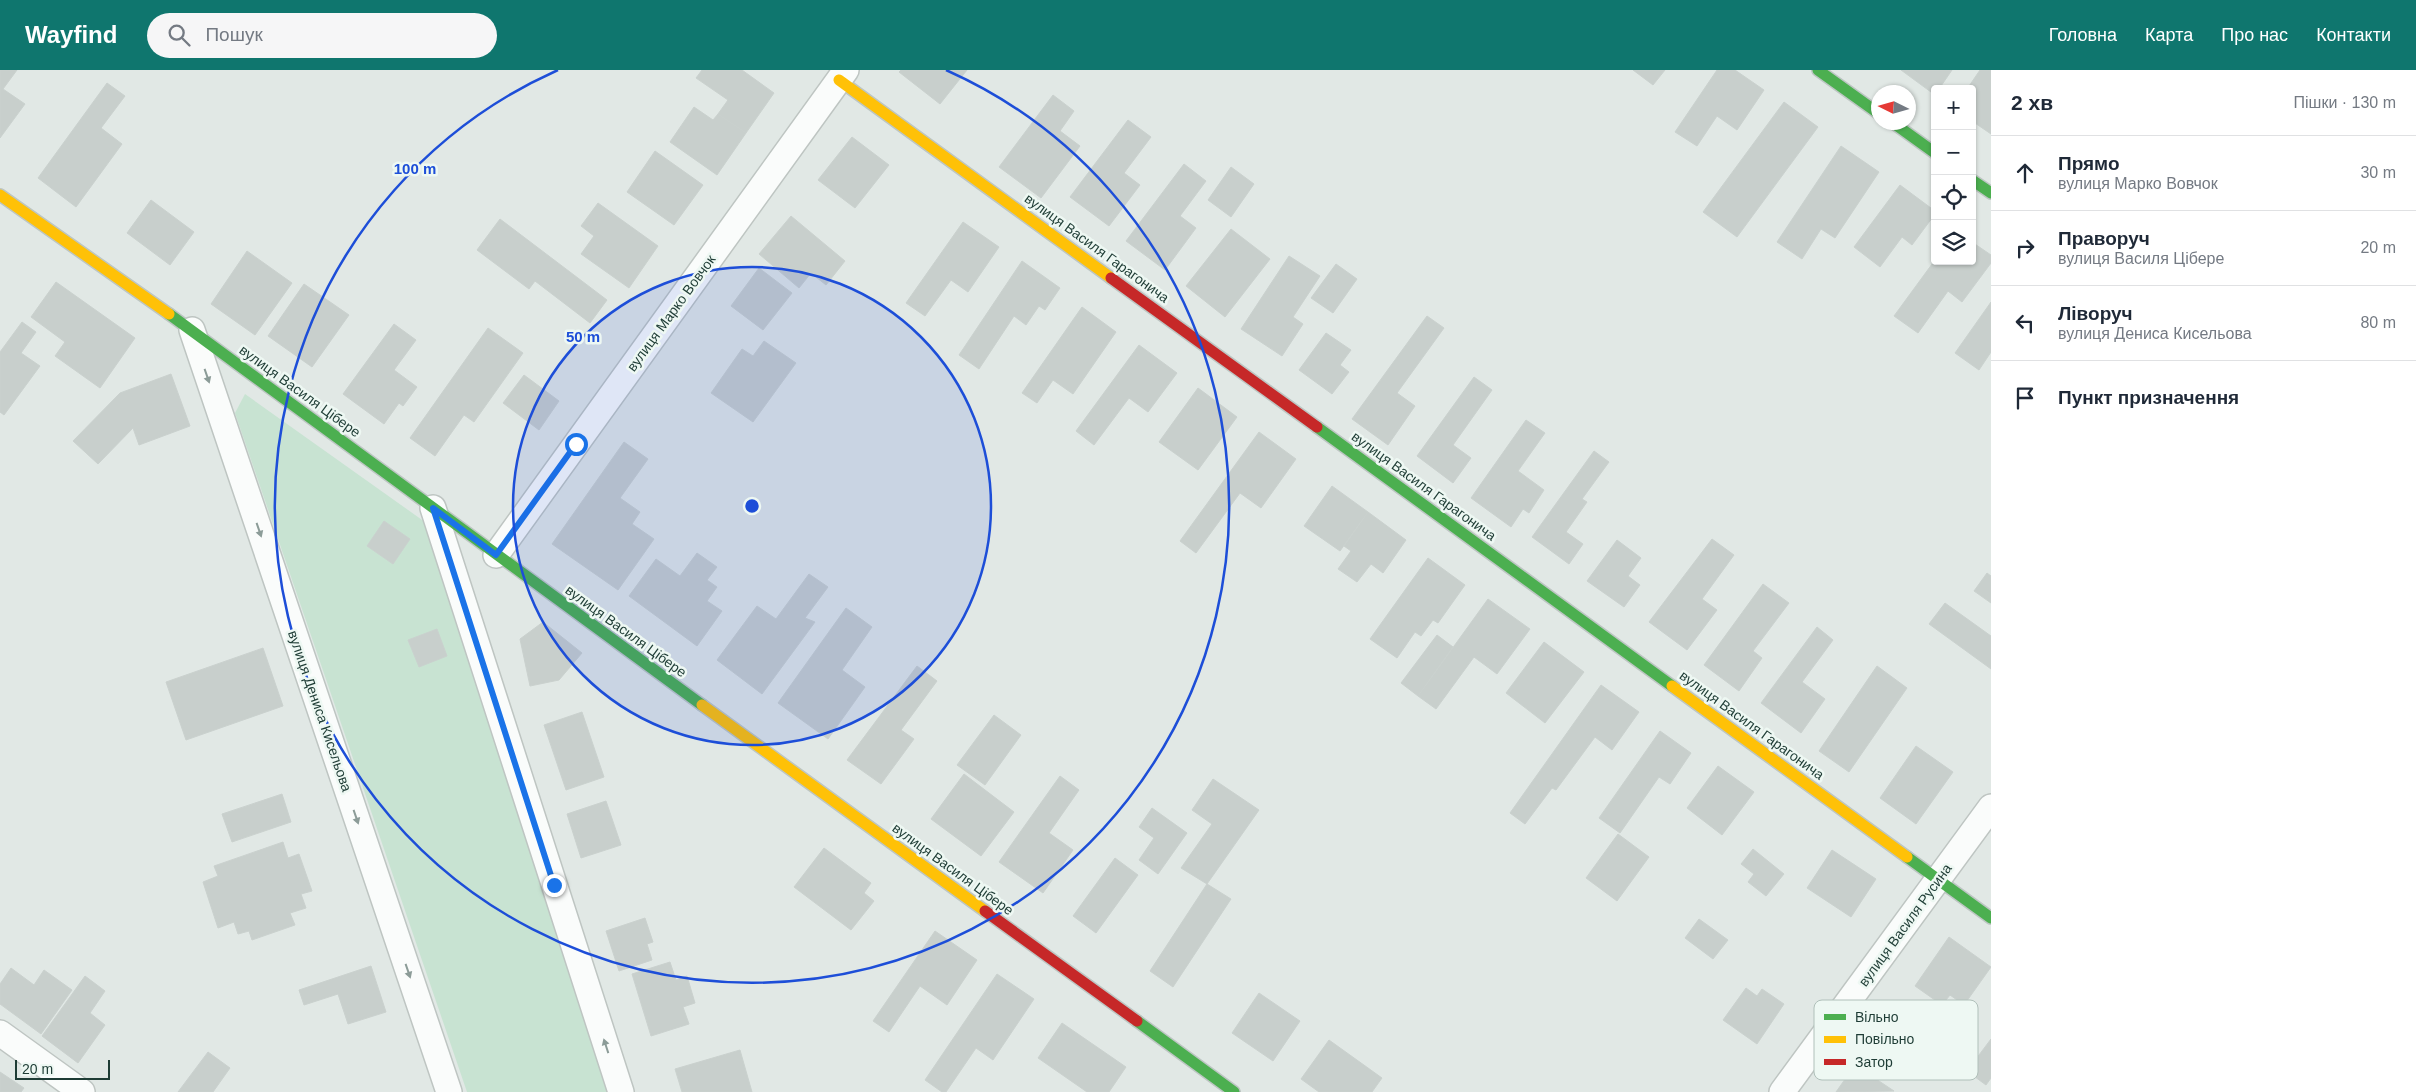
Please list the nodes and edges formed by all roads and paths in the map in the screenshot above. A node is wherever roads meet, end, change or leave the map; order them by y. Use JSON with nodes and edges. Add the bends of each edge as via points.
{"nodes":[{"id":1,"x":1818,"y":70,"type":"edge"},
{"id":2,"x":842,"y":75,"type":"edge"},
{"id":3,"x":1871,"y":108,"type":"edge"},
{"id":4,"x":1903,"y":130,"type":"edge"},
{"id":5,"x":1931,"y":150,"type":"edge"},
{"id":6,"x":1976,"y":183,"type":"edge"},
{"id":7,"x":1991,"y":193,"type":"edge"},
{"id":8,"x":0,"y":195,"type":"edge"},
{"id":9,"x":192,"y":330,"type":"junction"},
{"id":10,"x":433,"y":508,"type":"junction"},
{"id":11,"x":496,"y":555,"type":"junction"},
{"id":12,"x":1991,"y":807,"type":"edge"},
{"id":13,"x":1938,"y":879,"type":"junction"},
{"id":14,"x":1991,"y":918,"type":"edge"},
{"id":15,"x":1849,"y":1000,"type":"edge"},
{"id":16,"x":0,"y":1032,"type":"edge"},
{"id":17,"x":1814,"y":1048,"type":"edge"},
{"id":18,"x":82,"y":1092,"type":"edge"},
{"id":19,"x":449,"y":1092,"type":"edge"},
{"id":20,"x":621,"y":1092,"type":"edge"},
{"id":21,"x":1234,"y":1092,"type":"edge"},
{"id":22,"x":1782,"y":1092,"type":"edge"}],
"edges":[{"from":1,"to":3,"type":"street"},
{"from":2,"to":11,"type":"street","name":"вулиця Марко Вовчок"},
{"from":2,"to":13,"type":"street","name":"вулиця Василя Гарагонича"},
{"from":4,"to":5,"type":"street"},
{"from":6,"to":7,"type":"street"},
{"from":8,"to":9,"type":"street","name":"вулиця Василя Цібере"},
{"from":9,"to":10,"type":"street","name":"вулиця Василя Цібере"},
{"from":9,"to":19,"type":"street","name":"вулиця Дениса Кисельова","one_way":true},
{"from":10,"to":11,"type":"street","name":"вулиця Василя Цібере"},
{"from":20,"to":10,"type":"street","one_way":true},
{"from":11,"to":21,"type":"street","name":"вулиця Василя Цібере"},
{"from":12,"to":13,"type":"street","name":"вулиця Василя Русина"},
{"from":13,"to":14,"type":"street","name":"вулиця Василя Гарагонича"},
{"from":13,"to":15,"type":"street","name":"вулиця Василя Русина"},
{"from":16,"to":18,"type":"street"},
{"from":17,"to":22,"type":"street","name":"вулиця Василя Русина"}]}
